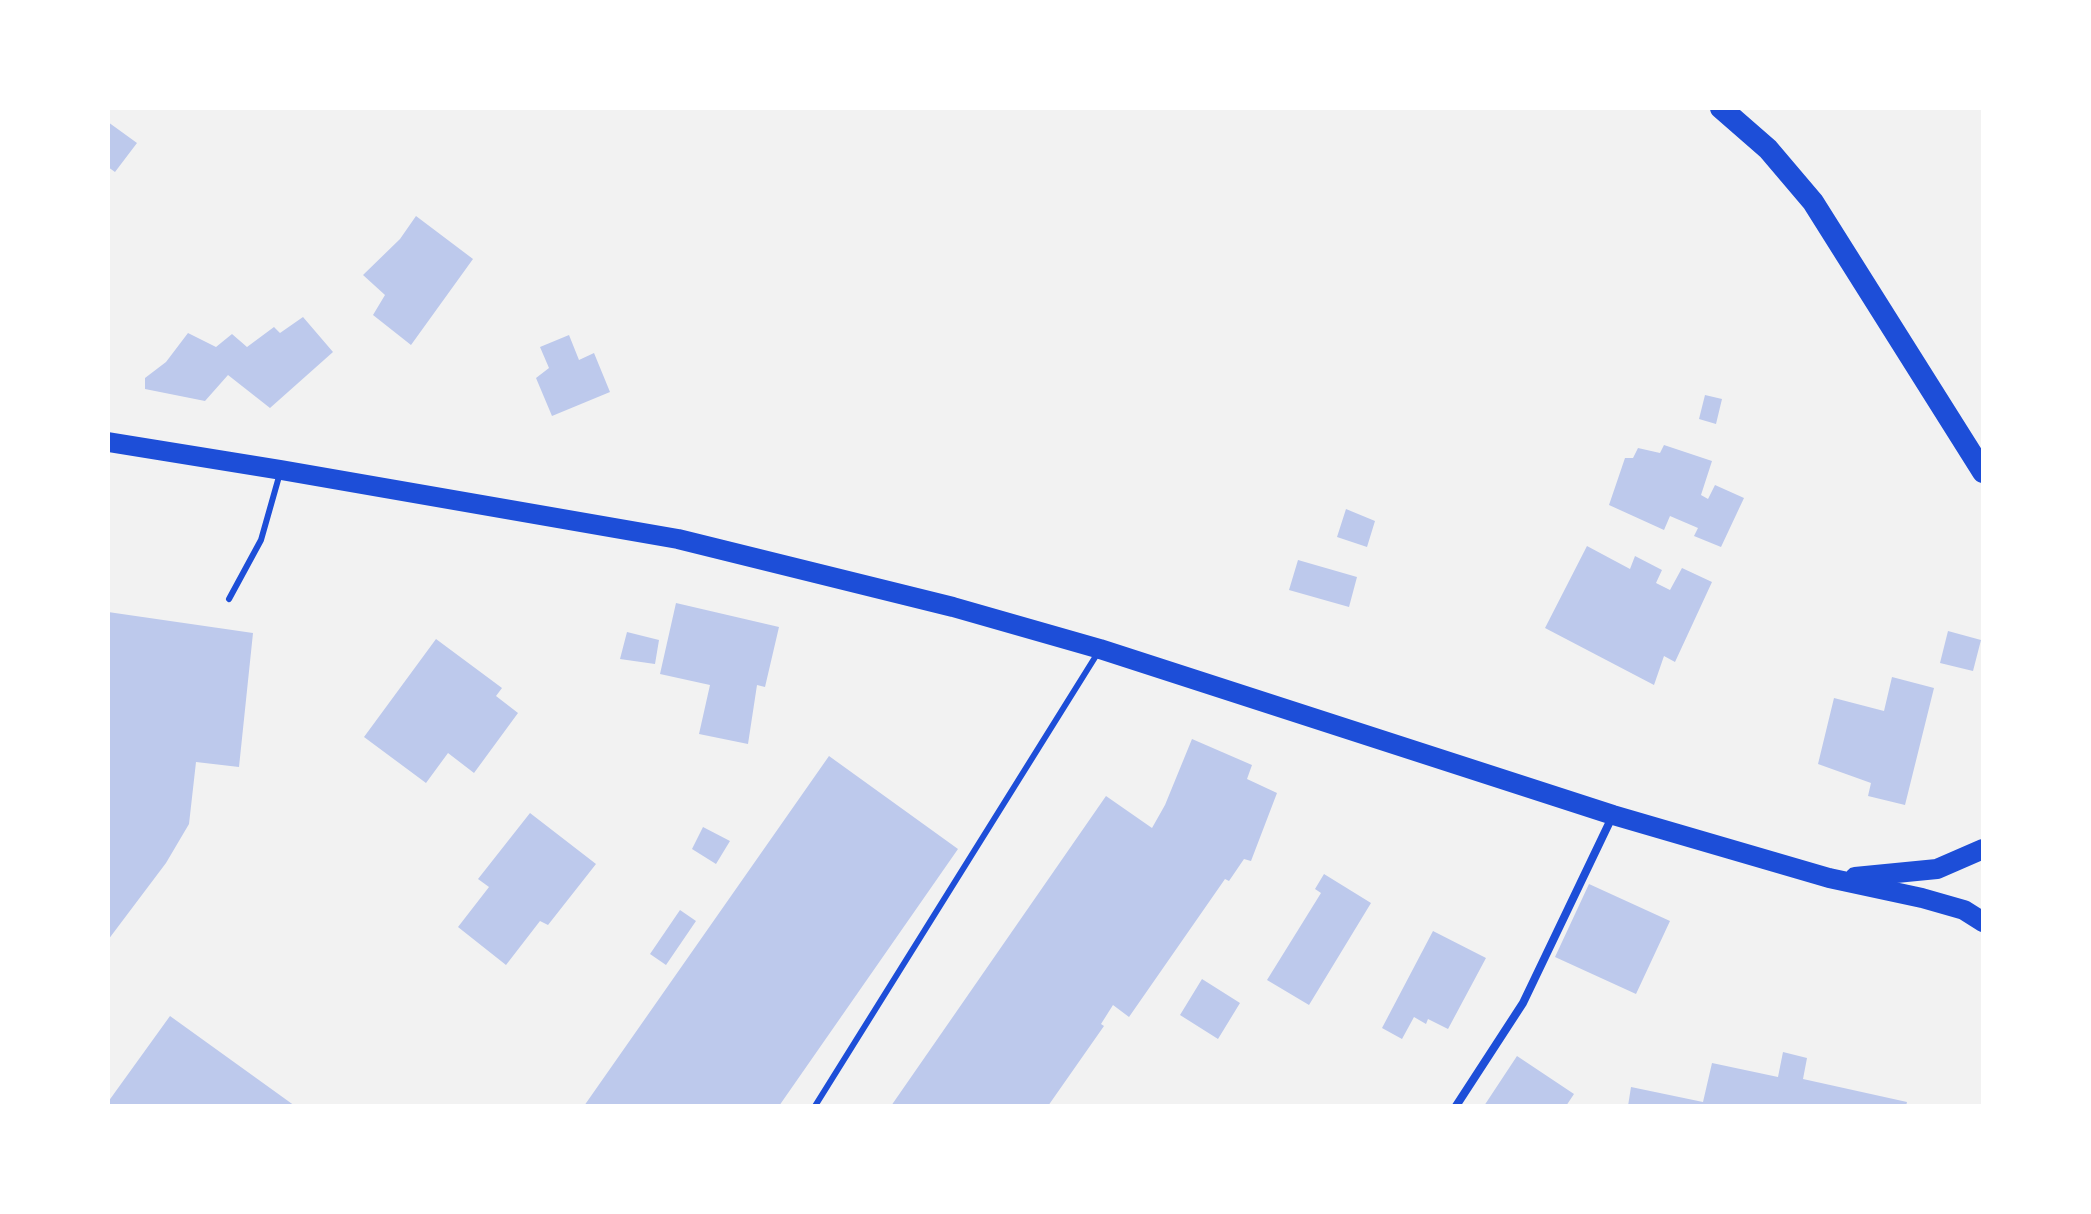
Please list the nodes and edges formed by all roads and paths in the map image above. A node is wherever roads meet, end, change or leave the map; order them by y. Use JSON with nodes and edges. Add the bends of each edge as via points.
{"nodes":[{"id":1,"x":1721,"y":108,"type":"edge"},
{"id":2,"x":108,"y":442,"type":"edge"},
{"id":3,"x":281,"y":470,"type":"junction"},
{"id":4,"x":1983,"y":472,"type":"edge"},
{"id":5,"x":229,"y":599,"type":"dead end"},
{"id":6,"x":1100,"y":649,"type":"junction"},
{"id":7,"x":1613,"y":815,"type":"junction"},
{"id":8,"x":1983,"y":849,"type":"edge"},
{"id":9,"x":1829,"y":878,"type":"junction"},
{"id":10,"x":1983,"y":922,"type":"edge"},
{"id":11,"x":815,"y":1106,"type":"edge"},
{"id":12,"x":1456,"y":1106,"type":"edge"}],
"edges":[{"from":1,"to":4,"type":"highway","via":[[1768,149],[1813,202]]},
{"from":2,"to":3,"type":"main road"},
{"from":3,"to":5,"type":"lane","via":[[261,540]]},
{"from":3,"to":6,"type":"main road","via":[[678,539]]},
{"from":6,"to":7,"type":"main road"},
{"from":6,"to":11,"type":"lane"},
{"from":7,"to":9,"type":"main road"},
{"from":7,"to":12,"type":"street","via":[[1523,1003]]},
{"from":8,"to":9,"type":"main road","via":[[1937,869]]},
{"from":9,"to":10,"type":"main road","via":[[1922,898],[1964,910]]}]}
